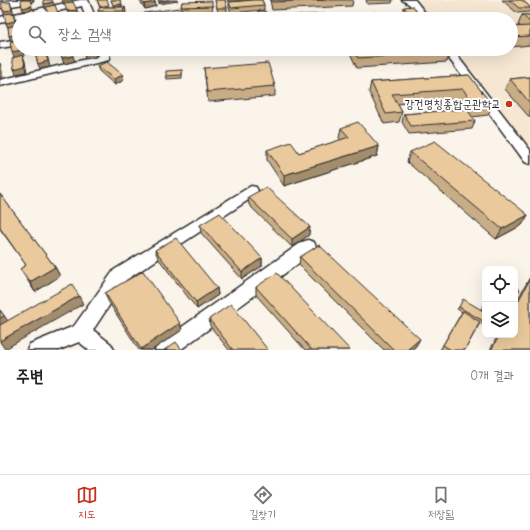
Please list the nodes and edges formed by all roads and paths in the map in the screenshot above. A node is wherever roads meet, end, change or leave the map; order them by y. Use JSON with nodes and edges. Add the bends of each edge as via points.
{"nodes":[{"id":1,"x":29,"y":0,"type":"edge"},
{"id":2,"x":406,"y":0,"type":"edge"},
{"id":3,"x":85,"y":2,"type":"edge"},
{"id":4,"x":0,"y":5,"type":"edge"},
{"id":5,"x":38,"y":12,"type":"edge"},
{"id":6,"x":89,"y":12,"type":"edge"},
{"id":7,"x":420,"y":12,"type":"edge"},
{"id":8,"x":12,"y":17,"type":"edge"},
{"id":9,"x":0,"y":20,"type":"edge"},
{"id":10,"x":12,"y":43,"type":"edge"},
{"id":11,"x":0,"y":45,"type":"edge"},
{"id":12,"x":104,"y":56,"type":"edge"},
{"id":13,"x":452,"y":56,"type":"edge"},
{"id":14,"x":0,"y":83,"type":"edge"},
{"id":15,"x":530,"y":159,"type":"edge"},
{"id":16,"x":251,"y":191,"type":"dead end"},
{"id":17,"x":308,"y":247,"type":"dead end"},
{"id":18,"x":81,"y":332,"type":"junction"},
{"id":19,"x":37,"y":350,"type":"edge"},
{"id":20,"x":104,"y":350,"type":"edge"},
{"id":21,"x":165,"y":350,"type":"edge"}],
"edges":[{"from":1,"to":4,"type":"street"},
{"from":2,"to":7,"type":"street","via":[[412,2]]},
{"from":3,"to":5,"type":"street"},
{"from":3,"to":6,"type":"street"},
{"from":8,"to":9,"type":"street"},
{"from":10,"to":11,"type":"street"},
{"from":12,"to":14,"type":"street","via":[[105,58]]},
{"from":13,"to":15,"type":"street"},
{"from":16,"to":18,"type":"street","via":[[120,275]]},
{"from":17,"to":21,"type":"street"},
{"from":18,"to":19,"type":"street"},
{"from":18,"to":20,"type":"street"}]}
